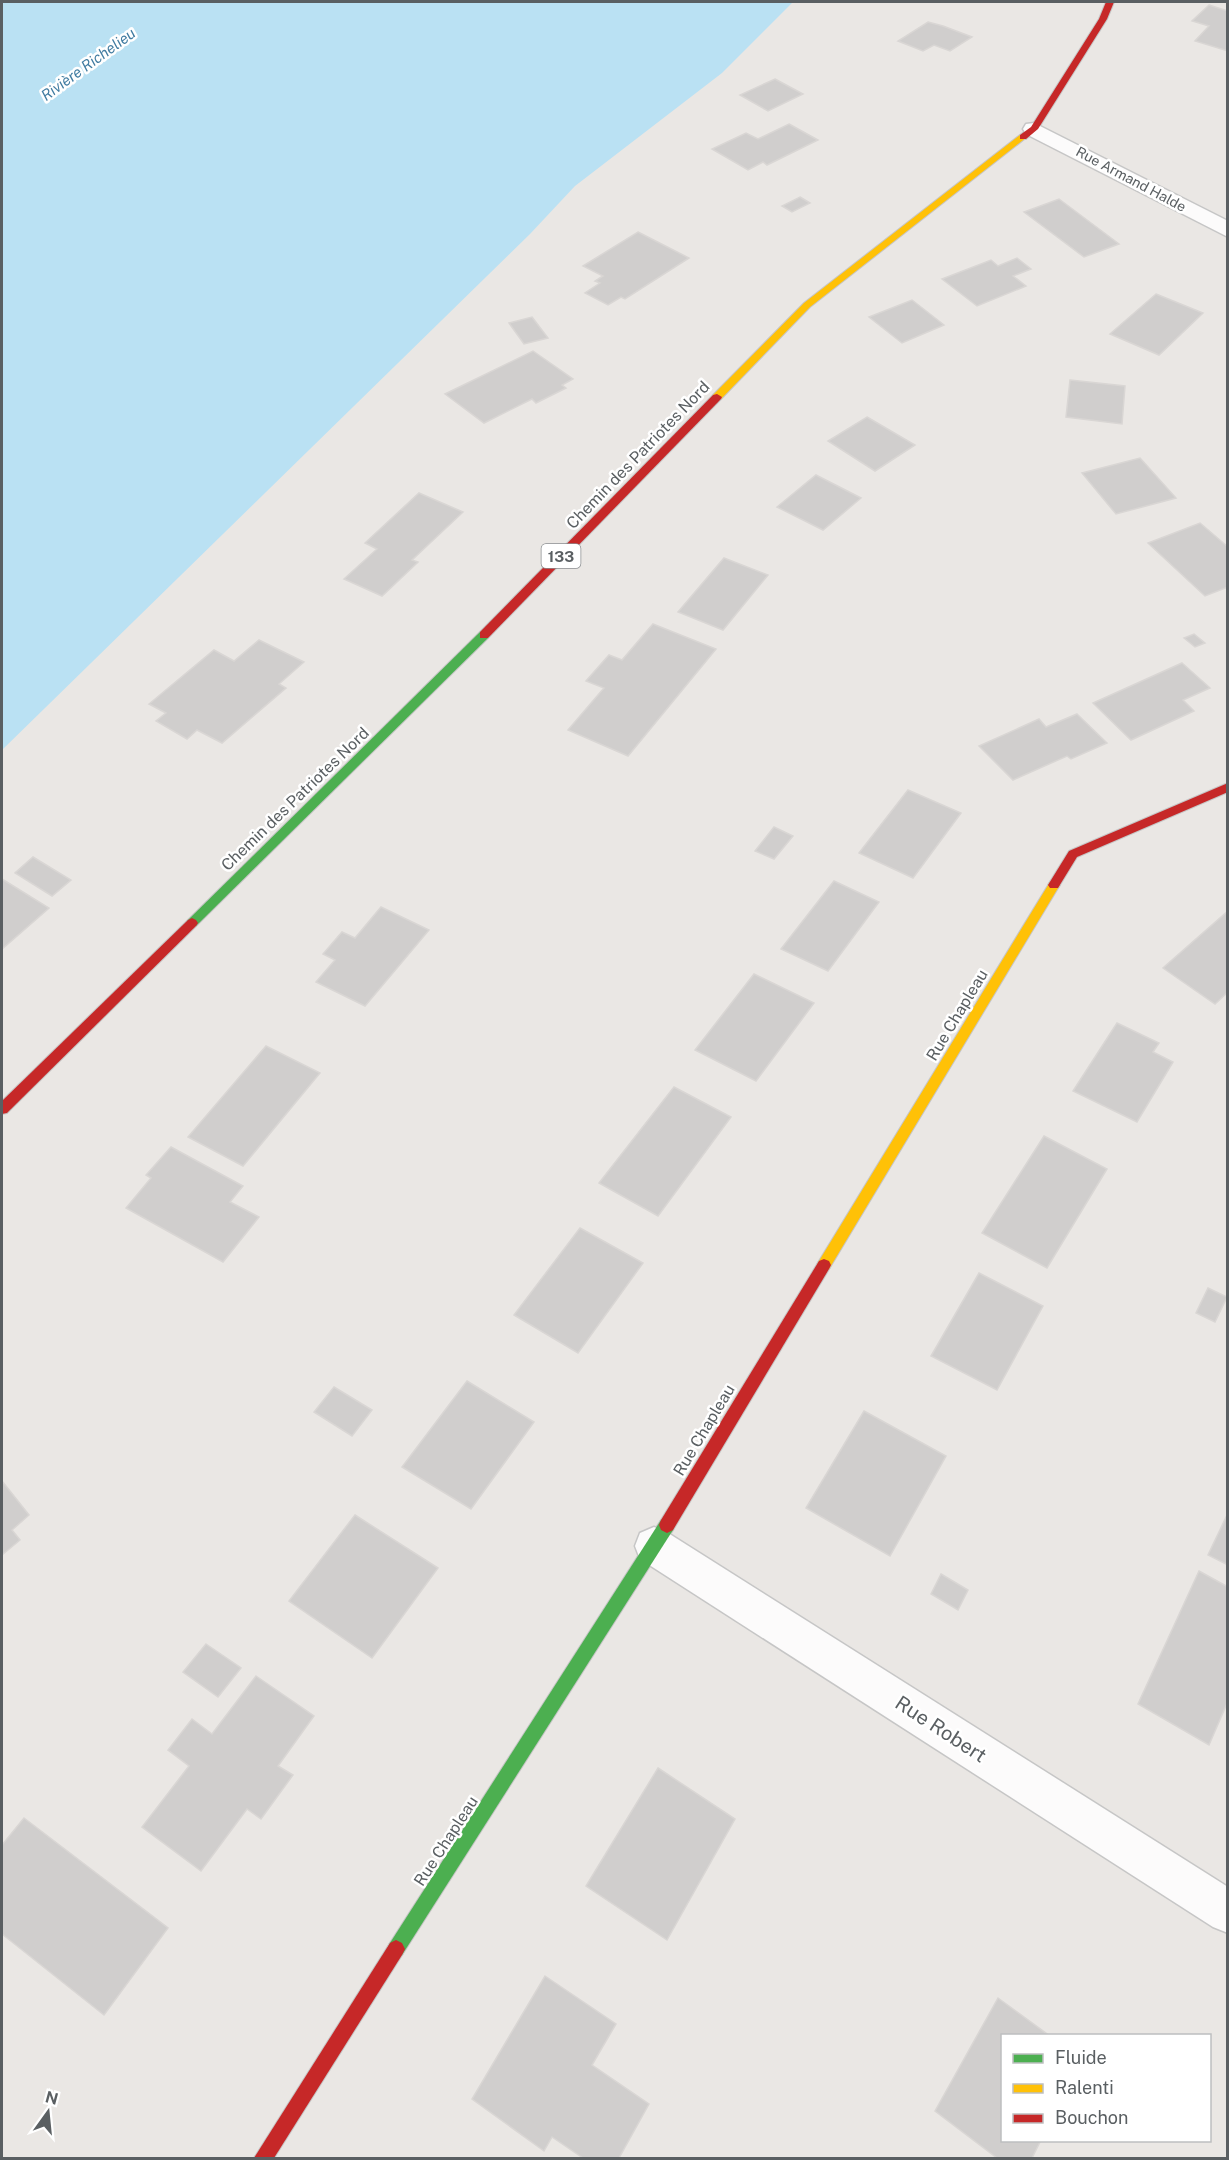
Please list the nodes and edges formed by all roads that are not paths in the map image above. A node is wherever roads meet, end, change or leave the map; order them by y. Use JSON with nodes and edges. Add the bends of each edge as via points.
{"nodes":[{"id":1,"x":1110,"y":2,"type":"edge"},
{"id":2,"x":1034,"y":129,"type":"junction"},
{"id":3,"x":1227,"y":230,"type":"edge"},
{"id":4,"x":1227,"y":787,"type":"edge"},
{"id":5,"x":2,"y":1109,"type":"edge"},
{"id":6,"x":654,"y":1546,"type":"junction"},
{"id":7,"x":1227,"y":1912,"type":"edge"},
{"id":8,"x":263,"y":2158,"type":"edge"}],
"edges":[{"from":1,"to":2,"type":"main road","name":"Chemin des Patriotes Nord","number":"133"},
{"from":2,"to":3,"type":"street","name":"Rue Armand Halde"},
{"from":2,"to":5,"type":"main road","name":"Chemin des Patriotes Nord","number":"133","via":[[807,305],[408,712]]},
{"from":4,"to":6,"type":"main road","name":"Rue Chapleau","via":[[1073,854]]},
{"from":6,"to":7,"type":"street","name":"Rue Robert"},
{"from":6,"to":8,"type":"main road","name":"Rue Chapleau"}]}
